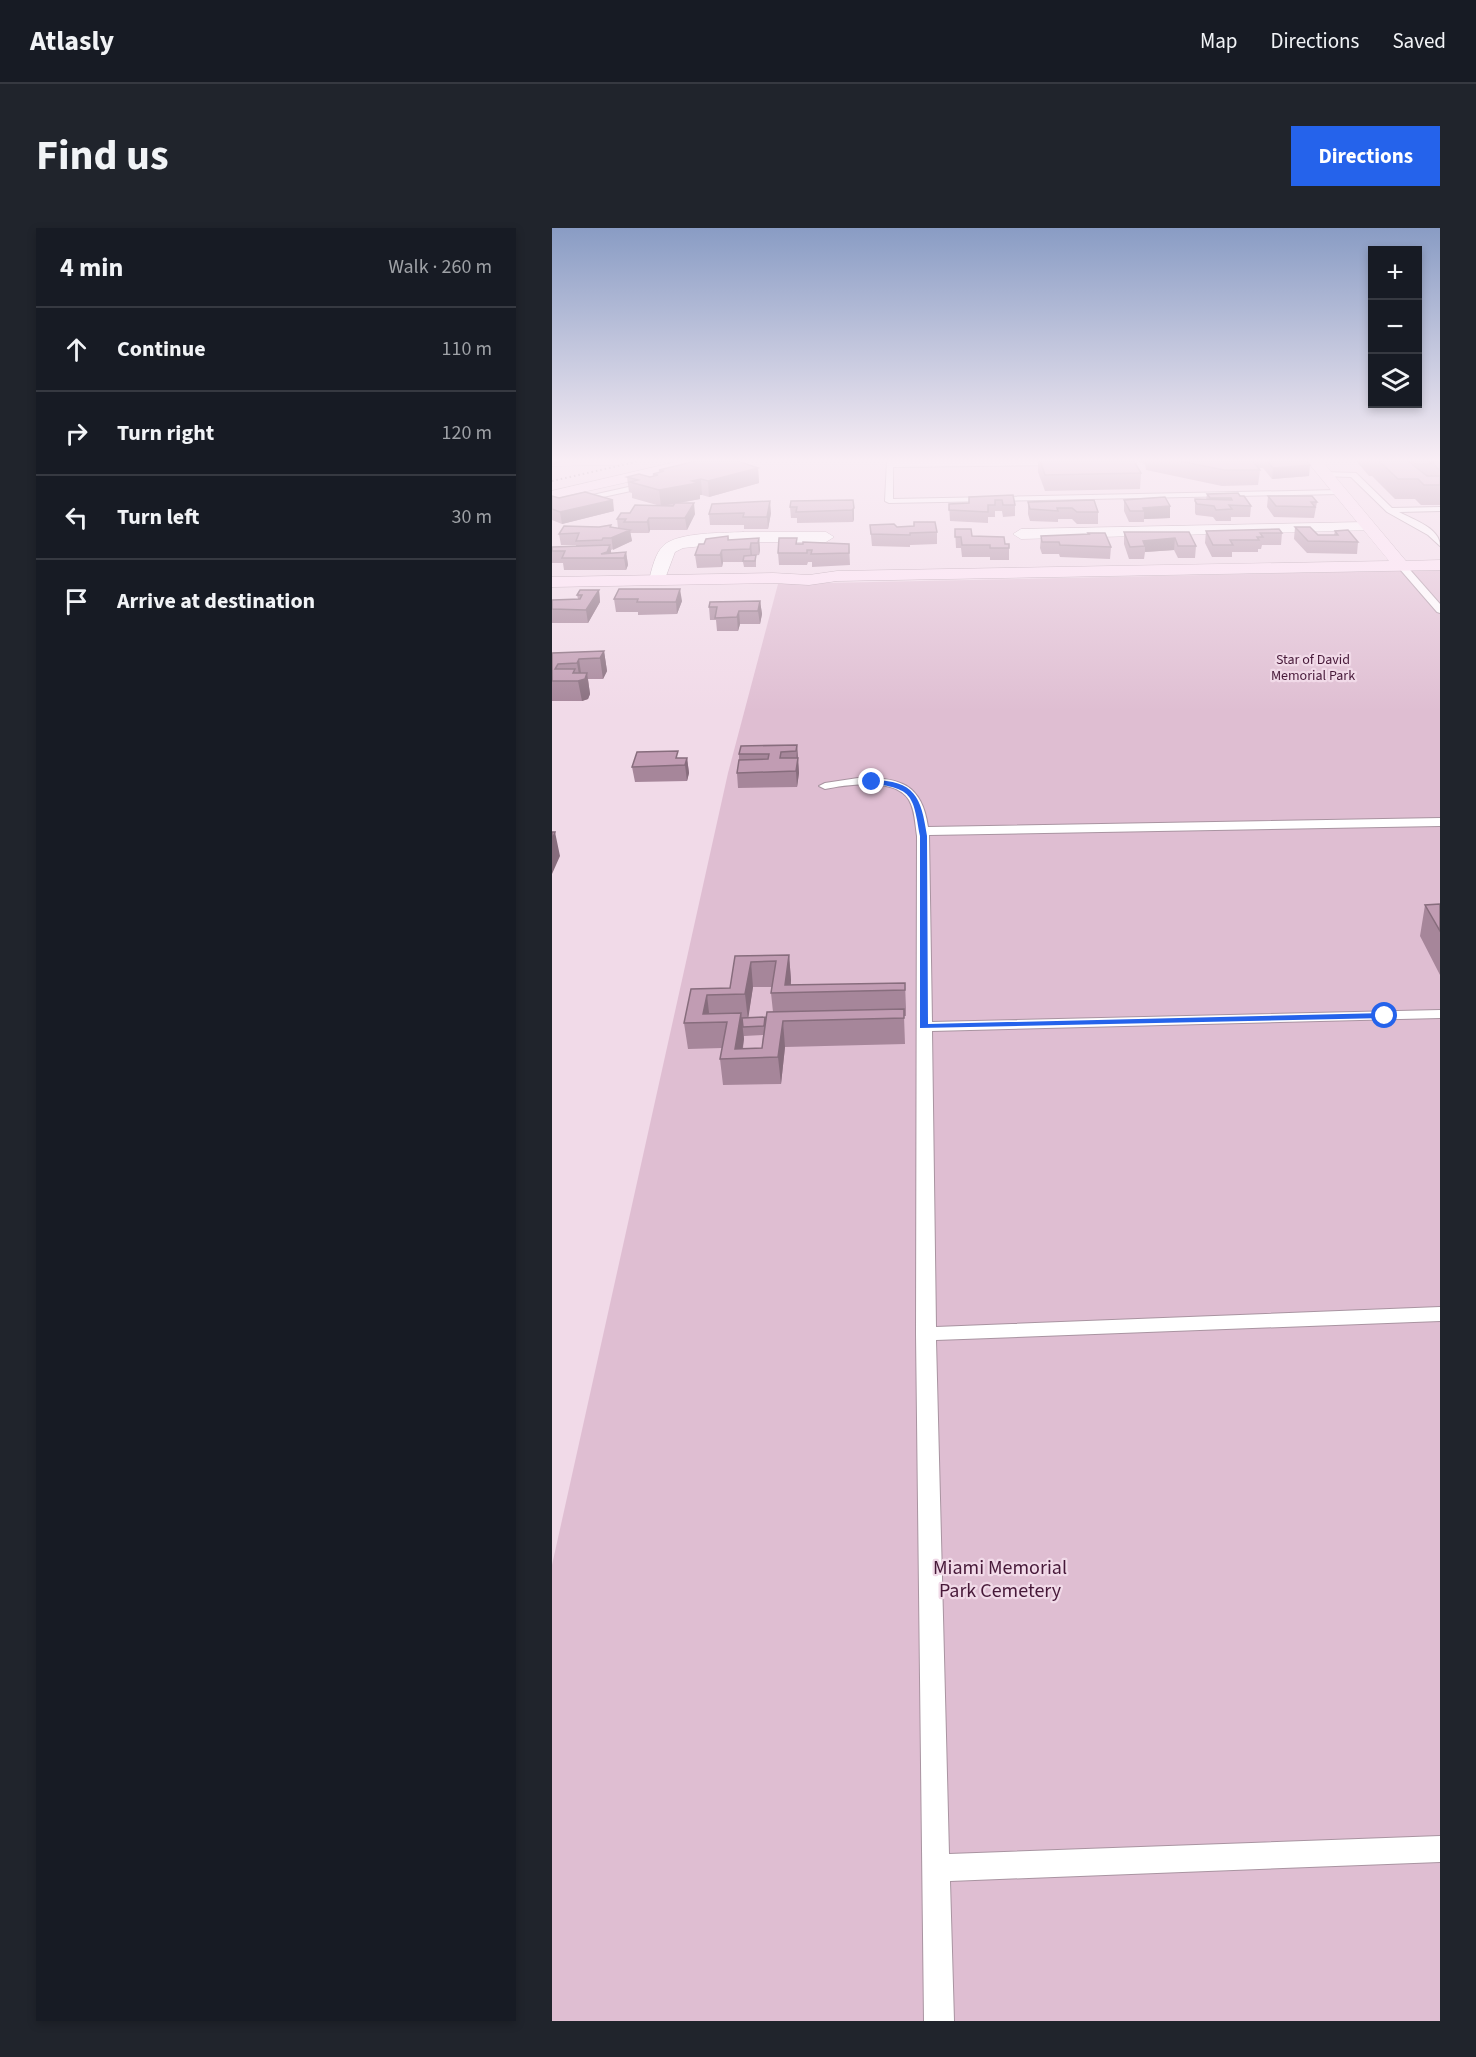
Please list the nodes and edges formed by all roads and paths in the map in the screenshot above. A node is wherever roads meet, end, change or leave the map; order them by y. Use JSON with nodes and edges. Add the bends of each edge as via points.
{"nodes":[{"id":1,"x":678,"y":545,"type":"edge"},
{"id":2,"x":1383,"y":545,"type":"edge"},
{"id":3,"x":1440,"y":564,"type":"edge"},
{"id":4,"x":1401,"y":565,"type":"junction"},
{"id":5,"x":657,"y":580,"type":"junction"},
{"id":6,"x":552,"y":582,"type":"edge"},
{"id":7,"x":1440,"y":610,"type":"edge"},
{"id":8,"x":825,"y":786,"type":"dead end"},
{"id":9,"x":1440,"y":822,"type":"edge"},
{"id":10,"x":923,"y":831,"type":"junction"},
{"id":11,"x":1440,"y":1014,"type":"edge"},
{"id":12,"x":923,"y":1027,"type":"junction"},
{"id":13,"x":1440,"y":1314,"type":"edge"},
{"id":14,"x":926,"y":1334,"type":"junction"},
{"id":15,"x":1440,"y":1849,"type":"edge"},
{"id":16,"x":938,"y":1868,"type":"junction"},
{"id":17,"x":939,"y":2021,"type":"edge"}],
"edges":[{"from":1,"to":5,"type":"street","via":[[667,552]]},
{"from":2,"to":4,"type":"street"},
{"from":3,"to":4,"type":"street"},
{"from":4,"to":5,"type":"street","via":[[837,576],[810,580]]},
{"from":4,"to":7,"type":"lane"},
{"from":5,"to":6,"type":"street"},
{"from":8,"to":10,"type":"lane","via":[[888,782],[906,788],[919,809]]},
{"from":9,"to":10,"type":"lane"},
{"from":10,"to":12,"type":"lane"},
{"from":11,"to":12,"type":"lane"},
{"from":12,"to":14,"type":"lane"},
{"from":13,"to":14,"type":"lane"},
{"from":14,"to":16,"type":"lane"},
{"from":15,"to":16,"type":"lane"},
{"from":16,"to":17,"type":"lane"}]}
